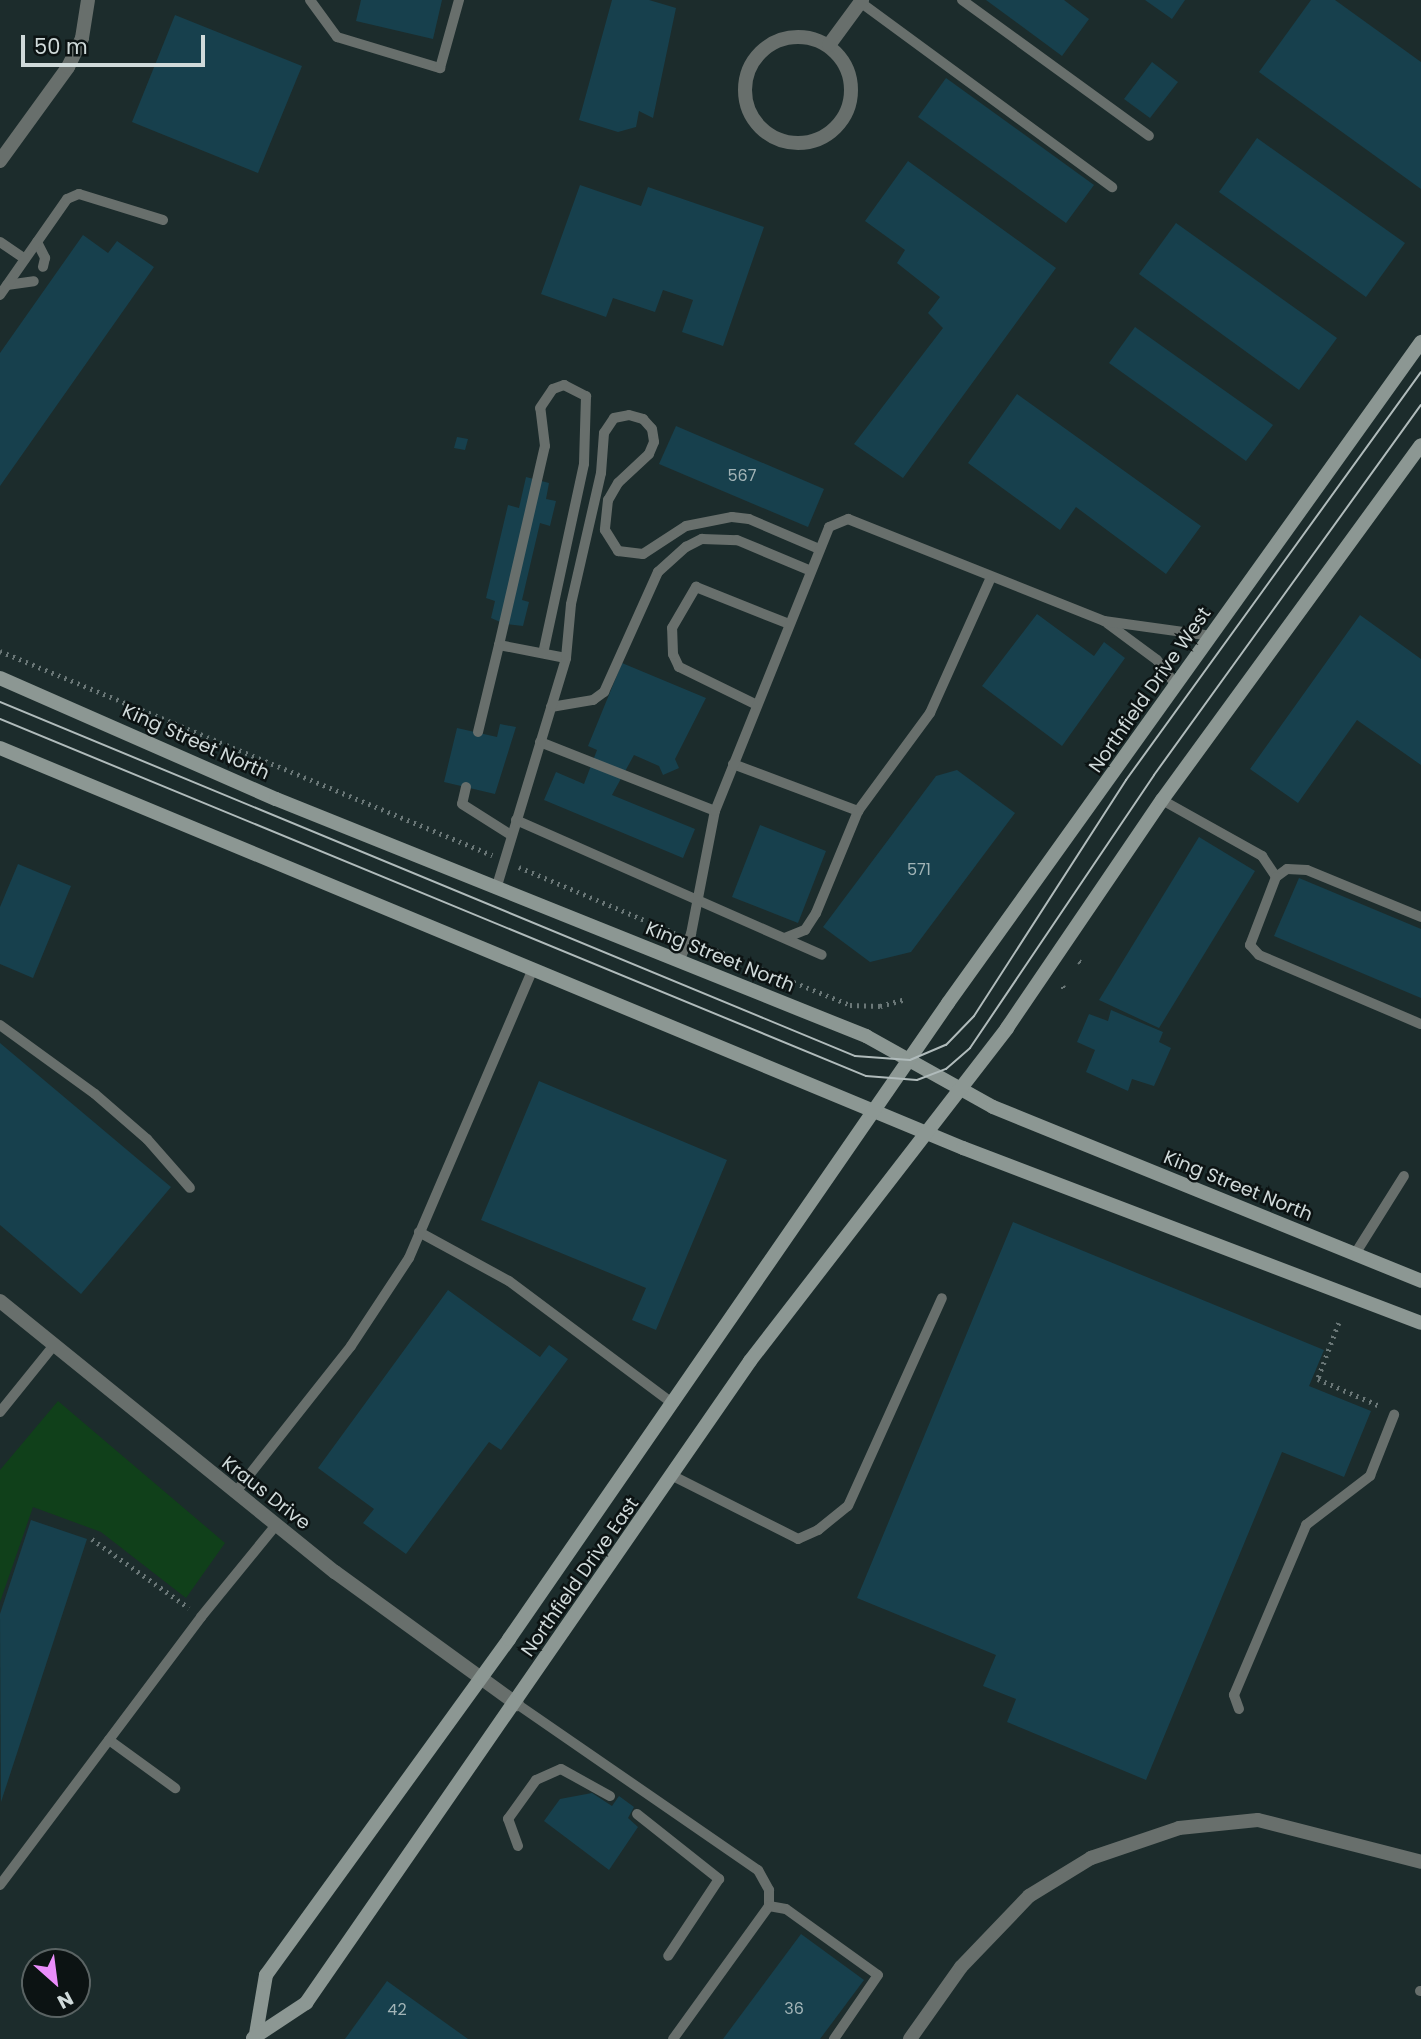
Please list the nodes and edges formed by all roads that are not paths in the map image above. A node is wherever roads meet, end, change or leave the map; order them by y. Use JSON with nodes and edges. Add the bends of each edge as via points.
{"nodes":[{"id":1,"x":88,"y":0,"type":"edge"},
{"id":2,"x":310,"y":0,"type":"edge"},
{"id":3,"x":458,"y":0,"type":"edge"},
{"id":4,"x":962,"y":0,"type":"edge"},
{"id":5,"x":861,"y":1,"type":"edge"},
{"id":6,"x":829,"y":45,"type":"junction"},
{"id":7,"x":1149,"y":136,"type":"dead end"},
{"id":8,"x":0,"y":161,"type":"edge"},
{"id":9,"x":1112,"y":187,"type":"dead end"},
{"id":10,"x":163,"y":220,"type":"dead end"},
{"id":11,"x":0,"y":242,"type":"edge"},
{"id":12,"x":37,"y":242,"type":"junction"},
{"id":13,"x":25,"y":259,"type":"junction"},
{"id":14,"x":43,"y":267,"type":"dead end"},
{"id":15,"x":34,"y":281,"type":"dead end"},
{"id":16,"x":7,"y":285,"type":"junction"},
{"id":17,"x":0,"y":295,"type":"edge"},
{"id":18,"x":1421,"y":342,"type":"edge"},
{"id":19,"x":1421,"y":445,"type":"edge"},
{"id":20,"x":819,"y":549,"type":"junction"},
{"id":21,"x":811,"y":571,"type":"junction"},
{"id":22,"x":990,"y":577,"type":"junction"},
{"id":23,"x":1104,"y":621,"type":"junction"},
{"id":24,"x":789,"y":624,"type":"junction"},
{"id":25,"x":1212,"y":636,"type":"junction"},
{"id":26,"x":499,"y":645,"type":"junction"},
{"id":27,"x":543,"y":653,"type":"junction"},
{"id":28,"x":566,"y":658,"type":"junction"},
{"id":29,"x":0,"y":678,"type":"edge"},
{"id":30,"x":1176,"y":685,"type":"junction"},
{"id":31,"x":757,"y":705,"type":"junction"},
{"id":32,"x":551,"y":707,"type":"junction"},
{"id":33,"x":478,"y":733,"type":"dead end"},
{"id":34,"x":540,"y":741,"type":"junction"},
{"id":35,"x":0,"y":749,"type":"edge"},
{"id":36,"x":733,"y":764,"type":"junction"},
{"id":37,"x":466,"y":787,"type":"dead end"},
{"id":38,"x":1162,"y":800,"type":"junction"},
{"id":39,"x":715,"y":811,"type":"junction"},
{"id":40,"x":858,"y":811,"type":"junction"},
{"id":41,"x":516,"y":820,"type":"junction"},
{"id":42,"x":511,"y":835,"type":"junction"},
{"id":43,"x":1276,"y":877,"type":"junction"},
{"id":44,"x":496,"y":889,"type":"junction"},
{"id":45,"x":699,"y":898,"type":"junction"},
{"id":46,"x":1421,"y":917,"type":"edge"},
{"id":47,"x":785,"y":938,"type":"junction"},
{"id":48,"x":822,"y":955,"type":"dead end"},
{"id":49,"x":679,"y":961,"type":"junction"},
{"id":50,"x":533,"y":968,"type":"junction"},
{"id":51,"x":1421,"y":1024,"type":"edge"},
{"id":52,"x":0,"y":1025,"type":"edge"},
{"id":53,"x":910,"y":1060,"type":"junction"},
{"id":54,"x":962,"y":1089,"type":"junction"},
{"id":55,"x":875,"y":1109,"type":"junction"},
{"id":56,"x":926,"y":1129,"type":"junction"},
{"id":57,"x":1404,"y":1176,"type":"dead end"},
{"id":58,"x":190,"y":1188,"type":"dead end"},
{"id":59,"x":419,"y":1232,"type":"junction"},
{"id":60,"x":1355,"y":1254,"type":"junction"},
{"id":61,"x":1421,"y":1281,"type":"edge"},
{"id":62,"x":942,"y":1298,"type":"dead end"},
{"id":63,"x":0,"y":1301,"type":"edge"},
{"id":64,"x":1421,"y":1323,"type":"edge"},
{"id":65,"x":54,"y":1345,"type":"junction"},
{"id":66,"x":671,"y":1402,"type":"junction"},
{"id":67,"x":0,"y":1412,"type":"edge"},
{"id":68,"x":1394,"y":1415,"type":"road end"},
{"id":69,"x":673,"y":1476,"type":"junction"},
{"id":70,"x":235,"y":1493,"type":"junction"},
{"id":71,"x":276,"y":1525,"type":"junction"},
{"id":72,"x":480,"y":1678,"type":"junction"},
{"id":73,"x":517,"y":1704,"type":"junction"},
{"id":74,"x":1240,"y":1709,"type":"dead end"},
{"id":75,"x":109,"y":1740,"type":"junction"},
{"id":76,"x":175,"y":1788,"type":"dead end"},
{"id":77,"x":610,"y":1796,"type":"dead end"},
{"id":78,"x":637,"y":1814,"type":"dead end"},
{"id":79,"x":518,"y":1846,"type":"dead end"},
{"id":80,"x":1421,"y":1862,"type":"edge"},
{"id":81,"x":0,"y":1885,"type":"edge"},
{"id":82,"x":769,"y":1906,"type":"junction"},
{"id":83,"x":668,"y":1956,"type":"dead end"},
{"id":84,"x":257,"y":2037,"type":"edge"},
{"id":85,"x":673,"y":2039,"type":"edge"},
{"id":86,"x":834,"y":2039,"type":"edge"},
{"id":87,"x":910,"y":2039,"type":"edge"}],
"edges":[{"from":1,"to":8,"type":"street","via":[[82,38],[68,67]]},
{"from":2,"to":3,"type":"lane","via":[[337,37],[440,68]]},
{"from":4,"to":7,"type":"lane"},
{"from":5,"to":6,"type":"street"},
{"from":5,"to":9,"type":"lane"},
{"from":6,"to":6,"type":"street","via":[[791,36],[756,55],[744,92],[748,112],[760,128],[795,144],[815,141],[839,124],[852,97],[850,77]]},
{"from":10,"to":12,"type":"lane","via":[[79,194],[67,200]]},
{"from":11,"to":13,"type":"lane"},
{"from":12,"to":13,"type":"lane"},
{"from":12,"to":14,"type":"lane","via":[[45,258]]},
{"from":13,"to":16,"type":"lane"},
{"from":15,"to":16,"type":"lane"},
{"from":16,"to":17,"type":"lane"},
{"from":18,"to":25,"type":"main road","name":"Northfield Drive West"},
{"from":19,"to":38,"type":"main road"},
{"from":20,"to":21,"type":"lane"},
{"from":20,"to":22,"type":"lane","via":[[829,527],[848,519]]},
{"from":20,"to":28,"type":"lane","via":[[749,519],[732,517],[686,526],[643,554],[618,551],[605,530],[608,500],[618,483],[649,454],[654,442],[652,429],[643,419],[629,415],[614,418],[604,433],[601,473],[571,604]]},
{"from":21,"to":24,"type":"lane"},
{"from":21,"to":32,"type":"lane","via":[[737,540],[702,539],[686,547],[658,572],[604,692],[593,700]]},
{"from":22,"to":23,"type":"lane"},
{"from":22,"to":40,"type":"lane","via":[[930,713]]},
{"from":23,"to":25,"type":"lane"},
{"from":23,"to":30,"type":"lane","via":[[1157,660]]},
{"from":24,"to":31,"type":"lane"},
{"from":24,"to":31,"type":"lane","via":[[696,587],[671,628],[679,667]]},
{"from":25,"to":30,"type":"main road","name":"Northfield Drive West"},
{"from":26,"to":27,"type":"lane"},
{"from":26,"to":27,"type":"lane","via":[[545,446],[540,408],[553,389],[564,385],[586,396],[584,464]]},
{"from":26,"to":33,"type":"lane"},
{"from":27,"to":28,"type":"lane"},
{"from":28,"to":32,"type":"lane"},
{"from":29,"to":44,"type":"main road","name":"King Street North"},
{"from":30,"to":53,"type":"main road","name":"Northfield Drive West"},
{"from":31,"to":36,"type":"lane"},
{"from":32,"to":34,"type":"lane"},
{"from":34,"to":39,"type":"lane"},
{"from":34,"to":41,"type":"lane"},
{"from":35,"to":50,"type":"main road"},
{"from":36,"to":39,"type":"lane"},
{"from":36,"to":40,"type":"lane"},
{"from":37,"to":42,"type":"lane","via":[[462,804]]},
{"from":38,"to":43,"type":"lane","via":[[1262,856]]},
{"from":38,"to":54,"type":"main road"},
{"from":39,"to":45,"type":"lane"},
{"from":40,"to":47,"type":"lane","via":[[816,913],[805,930]]},
{"from":41,"to":42,"type":"lane"},
{"from":41,"to":45,"type":"lane"},
{"from":42,"to":44,"type":"lane"},
{"from":43,"to":46,"type":"lane","via":[[1287,869],[1307,870]]},
{"from":43,"to":51,"type":"lane","via":[[1251,933],[1250,945],[1259,955]]},
{"from":44,"to":49,"type":"main road","name":"King Street North"},
{"from":45,"to":47,"type":"lane"},
{"from":45,"to":49,"type":"lane"},
{"from":47,"to":48,"type":"lane"},
{"from":49,"to":53,"type":"main road","name":"King Street North","via":[[866,1036]]},
{"from":50,"to":55,"type":"main road"},
{"from":50,"to":59,"type":"lane"},
{"from":52,"to":58,"type":"lane","via":[[95,1094],[147,1139]]},
{"from":53,"to":54,"type":"main road","name":"King Street North"},
{"from":53,"to":55,"type":"main road","name":"Northfield Drive West"},
{"from":54,"to":56,"type":"main road","name":"Northfield Drive East"},
{"from":54,"to":60,"type":"main road","name":"King Street North","via":[[993,1107]]},
{"from":55,"to":56,"type":"main road"},
{"from":55,"to":66,"type":"main road","name":"Northfield Drive East"},
{"from":56,"to":64,"type":"main road"},
{"from":56,"to":69,"type":"main road","name":"Northfield Drive East","via":[[750,1361]]},
{"from":57,"to":60,"type":"lane"},
{"from":59,"to":66,"type":"lane","via":[[509,1281]]},
{"from":59,"to":70,"type":"lane","via":[[409,1258],[351,1346]]},
{"from":60,"to":61,"type":"main road","name":"King Street North"},
{"from":62,"to":69,"type":"lane","via":[[848,1506],[818,1530],[798,1538]]},
{"from":63,"to":65,"type":"street","name":"Kraus Drive"},
{"from":65,"to":67,"type":"lane"},
{"from":65,"to":70,"type":"street","name":"Kraus Drive"},
{"from":66,"to":72,"type":"main road","name":"Northfield Drive East"},
{"from":68,"to":74,"type":"lane","via":[[1370,1476],[1306,1525],[1234,1695]]},
{"from":69,"to":73,"type":"main road","name":"Northfield Drive East"},
{"from":70,"to":71,"type":"street","name":"Kraus Drive"},
{"from":71,"to":72,"type":"street","name":"Kraus Drive"},
{"from":71,"to":75,"type":"lane"},
{"from":72,"to":73,"type":"street","name":"Kraus Drive"},
{"from":72,"to":84,"type":"main road","name":"Northfield Drive East","via":[[266,1975]]},
{"from":73,"to":82,"type":"lane","via":[[758,1870],[769,1890]]},
{"from":73,"to":84,"type":"main road","name":"Northfield Drive East","via":[[306,2003]]},
{"from":75,"to":76,"type":"lane"},
{"from":75,"to":81,"type":"lane"},
{"from":77,"to":79,"type":"lane","via":[[561,1769],[536,1780],[508,1819]]},
{"from":78,"to":83,"type":"lane","via":[[719,1879]]},
{"from":80,"to":87,"type":"street","via":[[1258,1820],[1179,1828],[1091,1858],[1029,1896],[961,1967]]},
{"from":82,"to":85,"type":"lane"},
{"from":82,"to":86,"type":"lane","via":[[786,1909],[878,1975]]}]}
